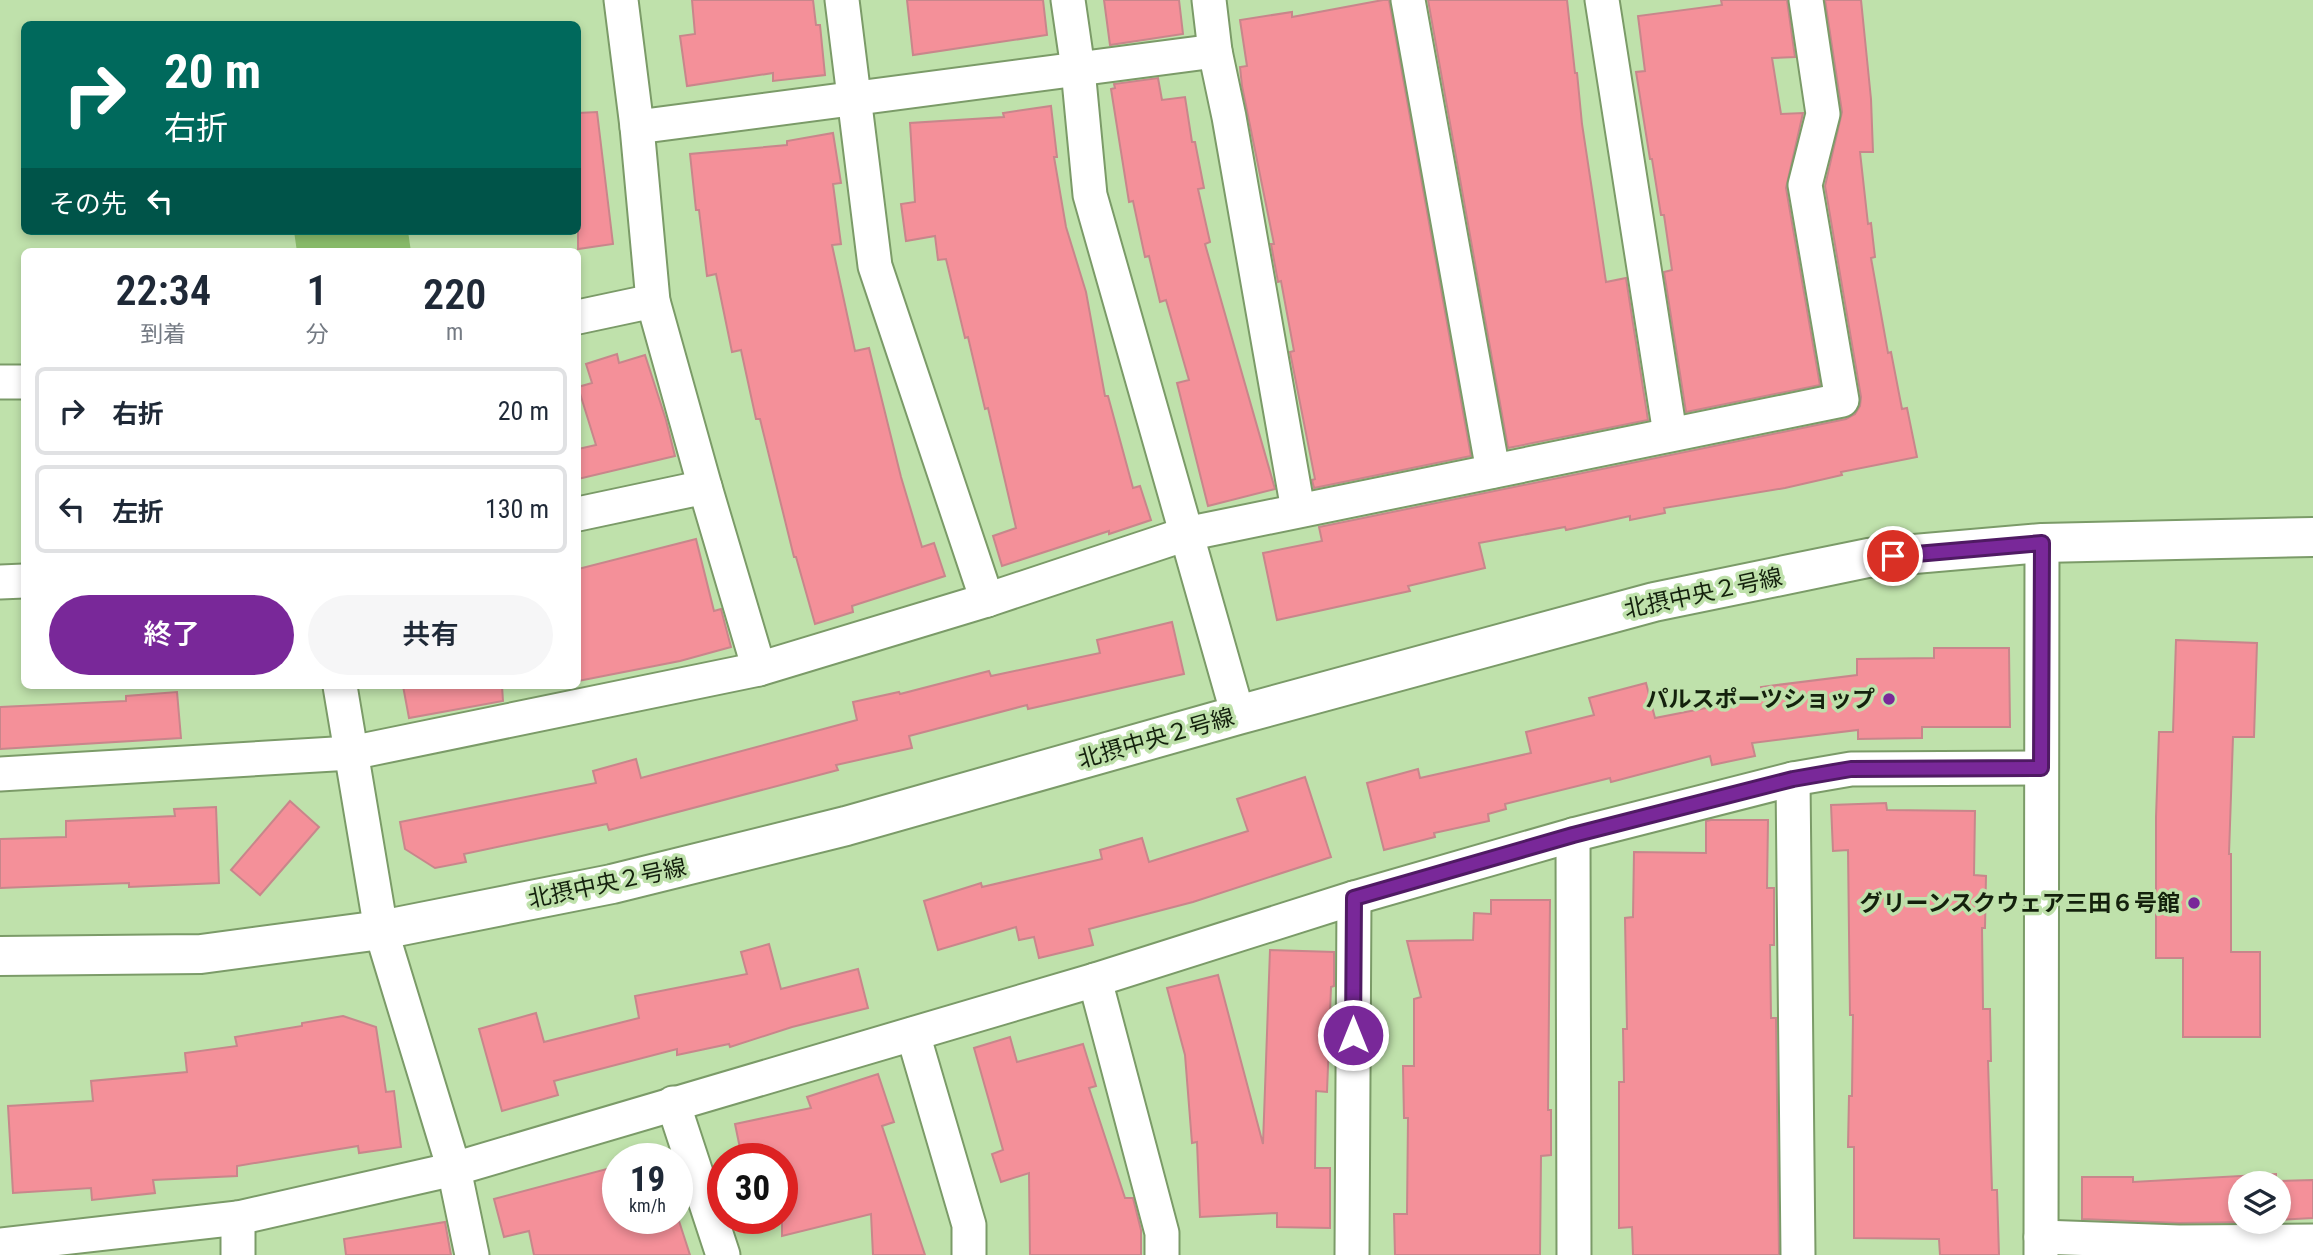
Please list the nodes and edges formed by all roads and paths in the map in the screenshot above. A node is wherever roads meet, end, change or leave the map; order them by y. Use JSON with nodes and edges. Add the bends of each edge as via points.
{"nodes":[{"id":1,"x":621,"y":0,"type":"edge"},
{"id":2,"x":842,"y":0,"type":"edge"},
{"id":3,"x":1068,"y":0,"type":"edge"},
{"id":4,"x":1209,"y":0,"type":"edge"},
{"id":5,"x":1408,"y":0,"type":"edge"},
{"id":6,"x":1602,"y":0,"type":"edge"},
{"id":7,"x":1806,"y":0,"type":"edge"},
{"id":8,"x":1215,"y":51,"type":"junction"},
{"id":9,"x":1078,"y":69,"type":"junction"},
{"id":10,"x":853,"y":100,"type":"junction"},
{"id":11,"x":637,"y":127,"type":"junction"},
{"id":12,"x":653,"y":301,"type":"junction"},
{"id":13,"x":581,"y":316,"type":"edge"},
{"id":14,"x":0,"y":382,"type":"edge"},
{"id":15,"x":21,"y":382,"type":"edge"},
{"id":16,"x":1670,"y":434,"type":"junction"},
{"id":17,"x":1493,"y":471,"type":"junction"},
{"id":18,"x":705,"y":487,"type":"junction"},
{"id":19,"x":1298,"y":510,"type":"junction"},
{"id":20,"x":581,"y":513,"type":"edge"},
{"id":21,"x":1186,"y":534,"type":"junction"},
{"id":22,"x":2313,"y":537,"type":"edge"},
{"id":23,"x":2042,"y":543,"type":"junction"},
{"id":24,"x":21,"y":581,"type":"edge"},
{"id":25,"x":0,"y":582,"type":"edge"},
{"id":26,"x":987,"y":600,"type":"junction"},
{"id":27,"x":759,"y":669,"type":"junction"},
{"id":28,"x":340,"y":689,"type":"edge"},
{"id":29,"x":1237,"y":715,"type":"junction"},
{"id":30,"x":351,"y":753,"type":"junction"},
{"id":31,"x":2041,"y":768,"type":"junction"},
{"id":32,"x":0,"y":774,"type":"edge"},
{"id":33,"x":1793,"y":779,"type":"junction"},
{"id":34,"x":1573,"y":835,"type":"junction"},
{"id":35,"x":1354,"y":898,"type":"junction"},
{"id":36,"x":381,"y":930,"type":"junction"},
{"id":37,"x":0,"y":956,"type":"edge"},
{"id":38,"x":1095,"y":980,"type":"junction"},
{"id":39,"x":913,"y":1034,"type":"junction"},
{"id":40,"x":673,"y":1103,"type":"junction"},
{"id":41,"x":454,"y":1169,"type":"junction"},
{"id":42,"x":238,"y":1218,"type":"junction"},
{"id":43,"x":2313,"y":1241,"type":"edge"},
{"id":44,"x":2041,"y":1246,"type":"edge"},
{"id":45,"x":18,"y":1248,"type":"edge"},
{"id":46,"x":2179,"y":1248,"type":"edge"},
{"id":47,"x":239,"y":1255,"type":"edge"},
{"id":48,"x":472,"y":1255,"type":"edge"},
{"id":49,"x":723,"y":1255,"type":"edge"},
{"id":50,"x":969,"y":1255,"type":"edge"},
{"id":51,"x":1162,"y":1255,"type":"edge"},
{"id":52,"x":1352,"y":1255,"type":"edge"},
{"id":53,"x":1574,"y":1255,"type":"edge"},
{"id":54,"x":1798,"y":1255,"type":"edge"}],
"edges":[{"from":1,"to":11,"type":"street"},
{"from":2,"to":10,"type":"street"},
{"from":3,"to":9,"type":"street"},
{"from":4,"to":8,"type":"street"},
{"from":5,"to":17,"type":"street"},
{"from":6,"to":16,"type":"street"},
{"from":7,"to":16,"type":"street","via":[[1823,114],[1805,185],[1842,400]]},
{"from":8,"to":9,"type":"street"},
{"from":8,"to":19,"type":"street"},
{"from":9,"to":10,"type":"street"},
{"from":9,"to":21,"type":"street","via":[[1090,195]]},
{"from":10,"to":11,"type":"street"},
{"from":10,"to":26,"type":"street","via":[[876,265]]},
{"from":11,"to":12,"type":"street"},
{"from":12,"to":13,"type":"street"},
{"from":12,"to":18,"type":"street"},
{"from":14,"to":15,"type":"street"},
{"from":16,"to":17,"type":"street"},
{"from":17,"to":19,"type":"street"},
{"from":18,"to":20,"type":"street"},
{"from":18,"to":27,"type":"street"},
{"from":19,"to":21,"type":"street"},
{"from":21,"to":26,"type":"street"},
{"from":21,"to":29,"type":"street"},
{"from":22,"to":23,"type":"street","name":"北摂中央２号線"},
{"from":23,"to":29,"type":"street","name":"北摂中央２号線","via":[[1868,558],[1654,602]]},
{"from":23,"to":31,"type":"street"},
{"from":24,"to":25,"type":"street"},
{"from":26,"to":27,"type":"street"},
{"from":27,"to":30,"type":"street"},
{"from":28,"to":30,"type":"street"},
{"from":29,"to":36,"type":"street","name":"北摂中央２号線","via":[[846,826],[612,884]]},
{"from":30,"to":32,"type":"street"},
{"from":30,"to":36,"type":"street"},
{"from":31,"to":33,"type":"street","via":[[1851,769]]},
{"from":31,"to":44,"type":"street"},
{"from":33,"to":34,"type":"street"},
{"from":33,"to":54,"type":"street"},
{"from":34,"to":35,"type":"street"},
{"from":34,"to":53,"type":"street"},
{"from":35,"to":38,"type":"street"},
{"from":35,"to":52,"type":"street"},
{"from":36,"to":37,"type":"street","name":"北摂中央２号線","via":[[201,954]]},
{"from":36,"to":41,"type":"street"},
{"from":38,"to":39,"type":"street"},
{"from":38,"to":51,"type":"street","via":[[1162,1233]]},
{"from":39,"to":40,"type":"street"},
{"from":39,"to":50,"type":"street","via":[[969,1225]]},
{"from":40,"to":41,"type":"street"},
{"from":40,"to":49,"type":"street"},
{"from":41,"to":42,"type":"street"},
{"from":41,"to":48,"type":"street"},
{"from":42,"to":45,"type":"street"},
{"from":42,"to":47,"type":"street"},
{"from":43,"to":46,"type":"street"},
{"from":44,"to":46,"type":"street"}]}
